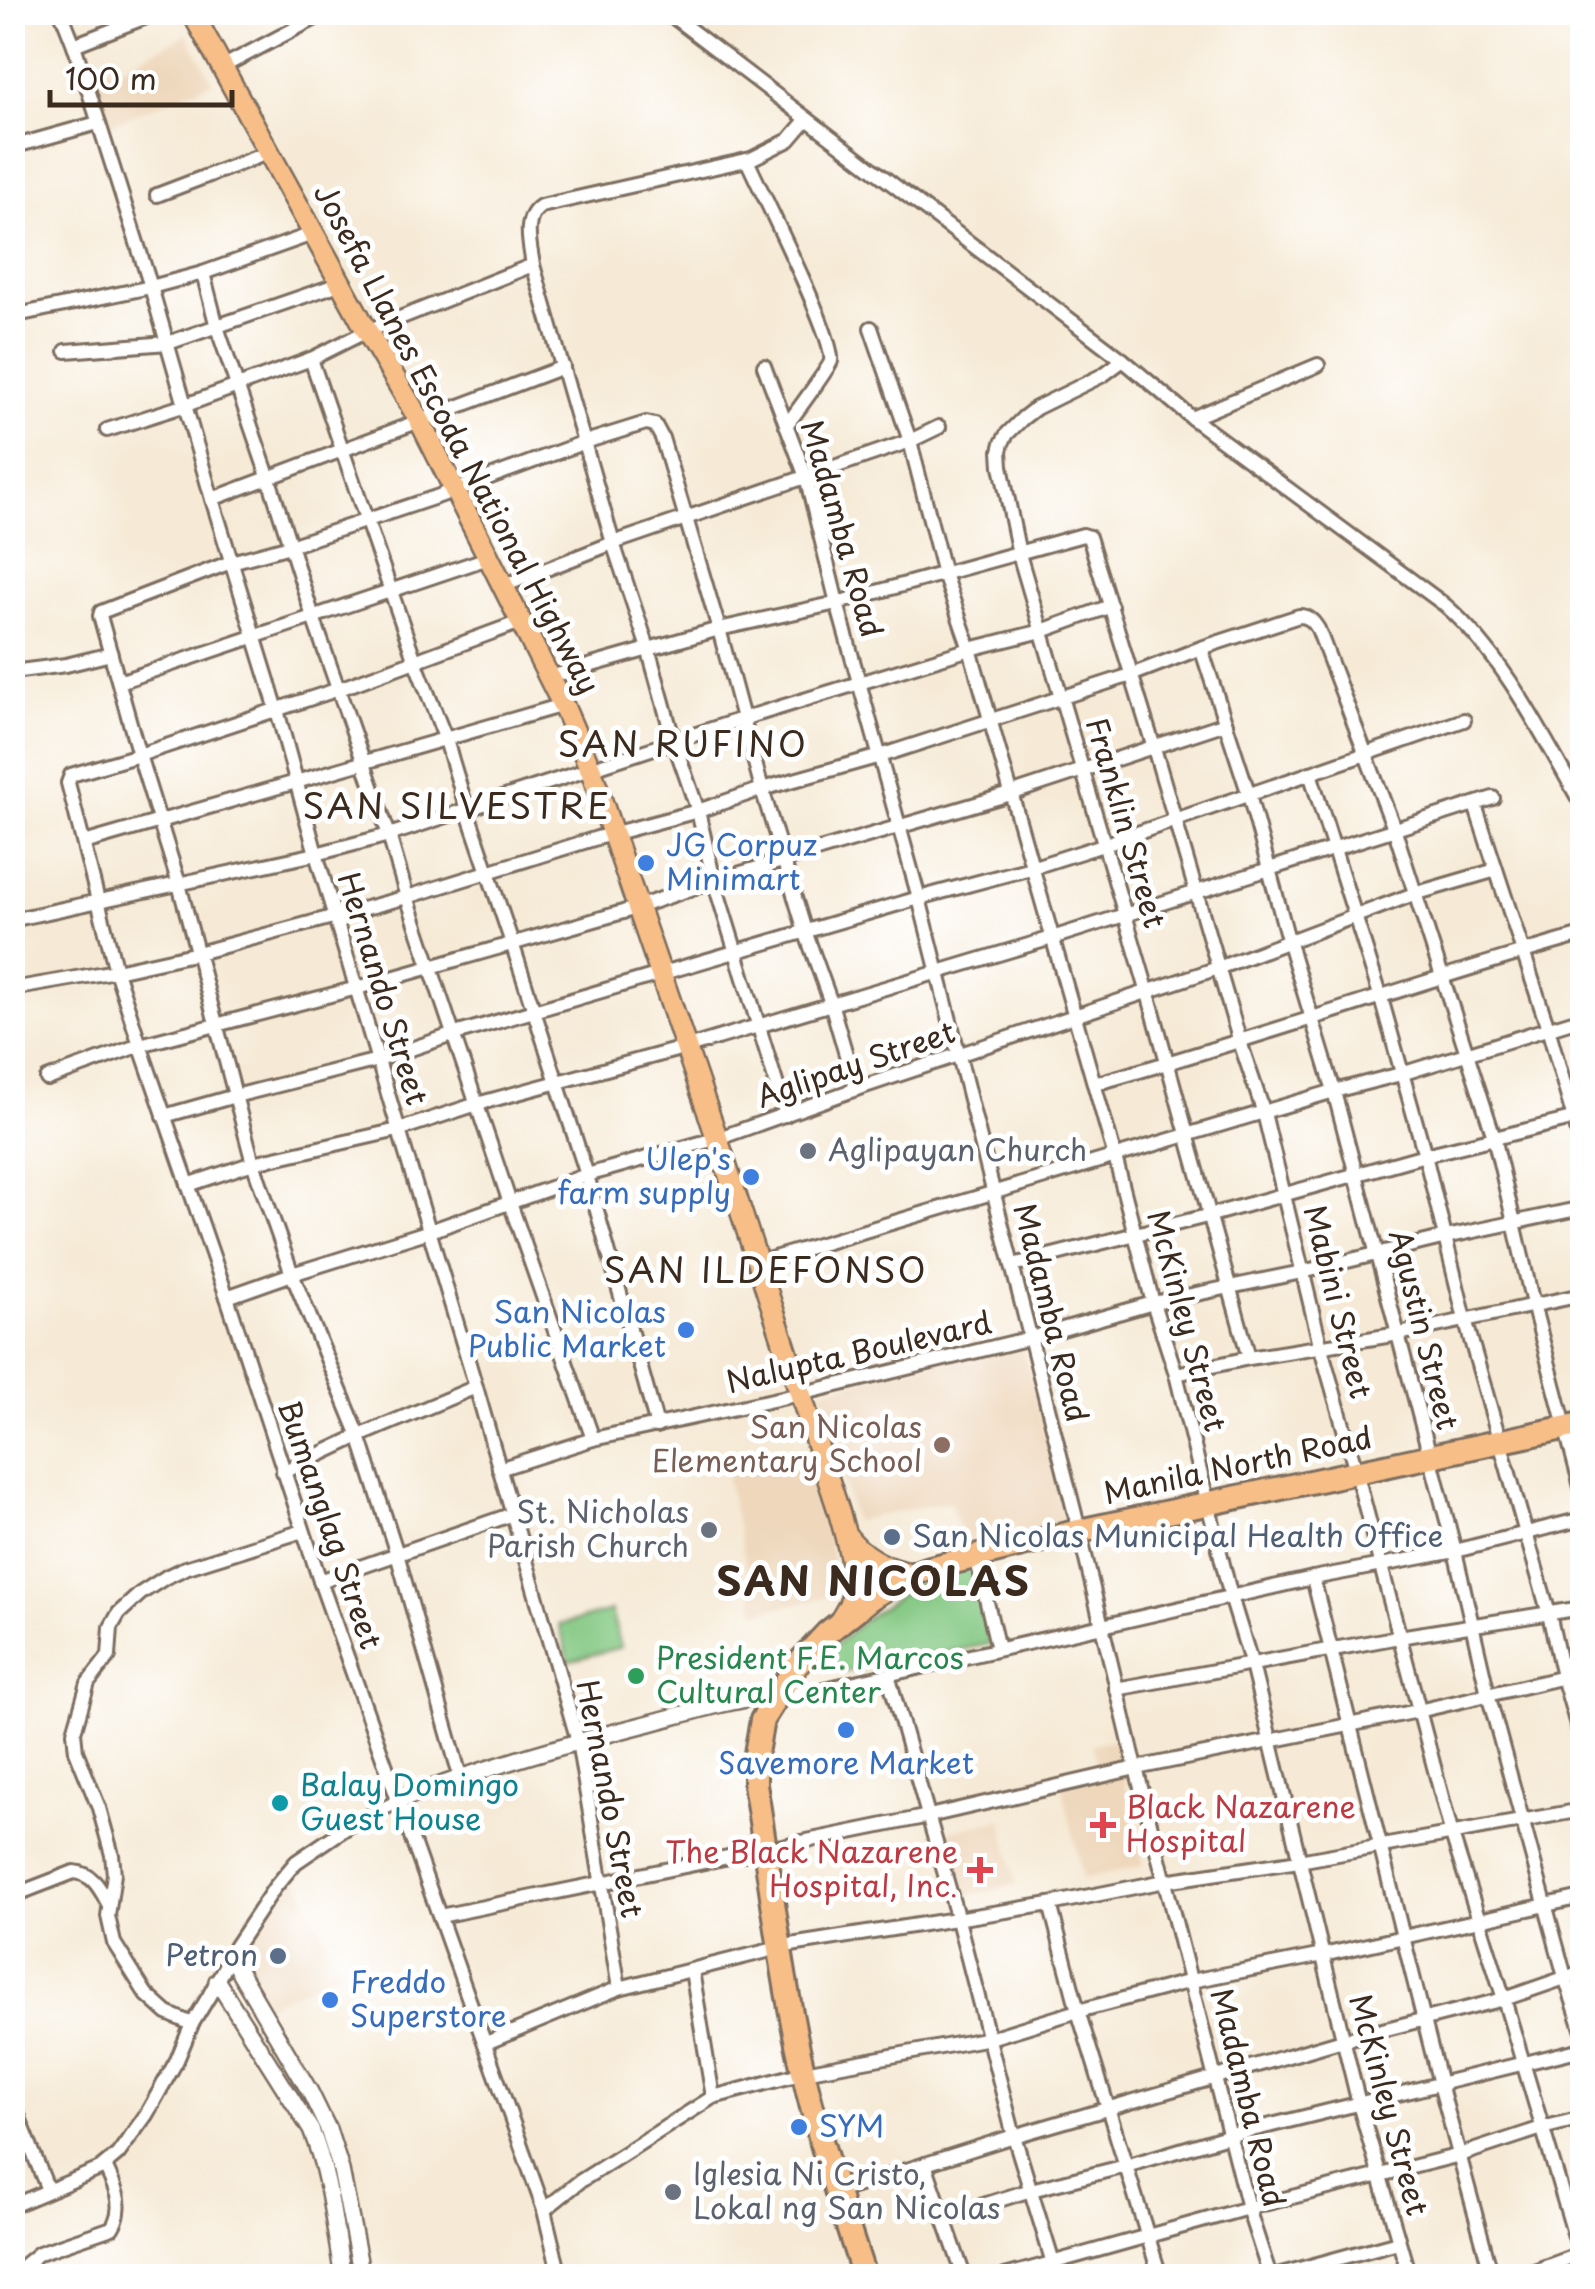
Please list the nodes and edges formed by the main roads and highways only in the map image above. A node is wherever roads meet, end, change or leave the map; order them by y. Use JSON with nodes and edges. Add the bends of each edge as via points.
{"nodes":[{"id":1,"x":192,"y":12,"type":"edge"},
{"id":2,"x":1574,"y":1426,"type":"edge"},
{"id":3,"x":844,"y":1533,"type":"junction"},
{"id":4,"x":913,"y":1574,"type":"junction"},
{"id":5,"x":838,"y":1625,"type":"junction"},
{"id":6,"x":864,"y":2276,"type":"edge"}],
"edges":[{"from":1,"to":3,"type":"main road","name":"Josefa Llanes Escoda National Highway","via":[[420,421],[563,704],[717,1138]]},
{"from":2,"to":4,"type":"highway","name":"Manila North Road","via":[[1079,1531]]},
{"from":3,"to":4,"type":"main road","via":[[870,1557]]},
{"from":3,"to":5,"type":"main road","name":"Josefa Llanes Escoda National Highway","via":[[853,1592]]},
{"from":4,"to":5,"type":"highway","name":"Manila North Road"},
{"from":5,"to":6,"type":"highway","name":"Manila North Road","via":[[796,1666],[762,1720],[755,1784],[803,2073]]}]}
